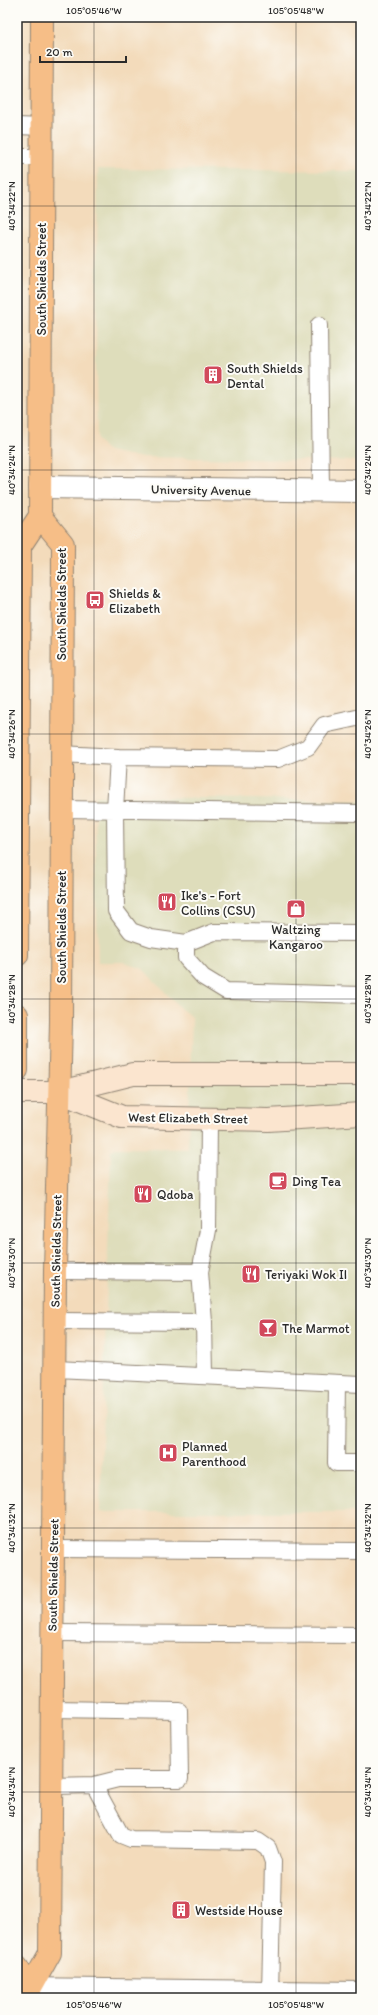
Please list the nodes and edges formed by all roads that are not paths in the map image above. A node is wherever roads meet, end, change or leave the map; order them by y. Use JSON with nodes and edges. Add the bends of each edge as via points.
{"nodes":[{"id":1,"x":42,"y":17,"type":"edge"},
{"id":2,"x":17,"y":126,"type":"edge"},
{"id":3,"x":42,"y":127,"type":"junction"},
{"id":4,"x":17,"y":157,"type":"edge"},
{"id":5,"x":42,"y":157,"type":"junction"},
{"id":6,"x":319,"y":325,"type":"dead end"},
{"id":7,"x":40,"y":487,"type":"junction"},
{"id":8,"x":321,"y":491,"type":"junction"},
{"id":9,"x":361,"y":491,"type":"edge"},
{"id":10,"x":40,"y":516,"type":"junction"},
{"id":11,"x":361,"y":717,"type":"edge"},
{"id":12,"x":61,"y":754,"type":"junction"},
{"id":13,"x":118,"y":757,"type":"junction"},
{"id":14,"x":61,"y":809,"type":"junction"},
{"id":15,"x":115,"y":810,"type":"junction"},
{"id":16,"x":361,"y":813,"type":"edge"},
{"id":17,"x":361,"y":933,"type":"edge"},
{"id":18,"x":186,"y":943,"type":"junction"},
{"id":19,"x":17,"y":955,"type":"edge"},
{"id":20,"x":361,"y":995,"type":"edge"},
{"id":21,"x":17,"y":1016,"type":"edge"},
{"id":22,"x":17,"y":1070,"type":"edge"},
{"id":23,"x":361,"y":1074,"type":"edge"},
{"id":24,"x":17,"y":1092,"type":"edge"},
{"id":25,"x":60,"y":1092,"type":"junction"},
{"id":26,"x":361,"y":1114,"type":"edge"},
{"id":27,"x":209,"y":1120,"type":"junction"},
{"id":28,"x":55,"y":1270,"type":"junction"},
{"id":29,"x":200,"y":1272,"type":"junction"},
{"id":30,"x":55,"y":1321,"type":"junction"},
{"id":31,"x":204,"y":1322,"type":"junction"},
{"id":32,"x":56,"y":1369,"type":"junction"},
{"id":33,"x":205,"y":1375,"type":"junction"},
{"id":34,"x":337,"y":1384,"type":"junction"},
{"id":35,"x":361,"y":1384,"type":"edge"},
{"id":36,"x":361,"y":1463,"type":"edge"},
{"id":37,"x":53,"y":1549,"type":"junction"},
{"id":38,"x":361,"y":1551,"type":"edge"},
{"id":39,"x":53,"y":1633,"type":"junction"},
{"id":40,"x":361,"y":1635,"type":"edge"},
{"id":41,"x":52,"y":1709,"type":"junction"},
{"id":42,"x":94,"y":1785,"type":"junction"},
{"id":43,"x":52,"y":1786,"type":"junction"},
{"id":44,"x":17,"y":1966,"type":"edge"},
{"id":45,"x":26,"y":1992,"type":"edge"},
{"id":46,"x":270,"y":1992,"type":"junction"},
{"id":47,"x":361,"y":1993,"type":"edge"}],
"edges":[{"from":1,"to":3,"type":"main road","name":"South Shields Street"},
{"from":2,"to":3,"type":"lane"},
{"from":3,"to":5,"type":"main road","name":"South Shields Street"},
{"from":4,"to":5,"type":"lane"},
{"from":5,"to":7,"type":"main road","name":"South Shields Street"},
{"from":6,"to":8,"type":"lane"},
{"from":7,"to":8,"type":"street","name":"University Avenue"},
{"from":7,"to":10,"type":"main road","name":"South Shields Street"},
{"from":8,"to":9,"type":"street","name":"University Avenue"},
{"from":10,"to":12,"type":"main road","name":"South Shields Street","via":[[63,544]]},
{"from":10,"to":19,"type":"main road","via":[[20,546]]},
{"from":11,"to":13,"type":"lane","via":[[324,726],[308,747],[278,759]]},
{"from":12,"to":13,"type":"lane"},
{"from":12,"to":14,"type":"main road","name":"South Shields Street"},
{"from":13,"to":15,"type":"lane"},
{"from":14,"to":15,"type":"lane"},
{"from":14,"to":25,"type":"main road","name":"South Shields Street"},
{"from":15,"to":16,"type":"lane"},
{"from":15,"to":18,"type":"lane","via":[[116,911],[132,931],[151,938]]},
{"from":17,"to":18,"type":"lane","via":[[214,932]]},
{"from":18,"to":20,"type":"lane","via":[[186,958],[203,977],[226,991]]},
{"from":21,"to":22,"type":"main road"},
{"from":23,"to":25,"type":"main road","via":[[133,1074]]},
{"from":24,"to":25,"type":"main road"},
{"from":25,"to":27,"type":"main road","name":"West Elizabeth Street","via":[[122,1117]]},
{"from":25,"to":28,"type":"main road","name":"South Shields Street"},
{"from":26,"to":27,"type":"main road","name":"West Elizabeth Street","via":[[268,1120]]},
{"from":27,"to":29,"type":"lane","via":[[208,1230]]},
{"from":28,"to":29,"type":"lane"},
{"from":28,"to":30,"type":"main road","name":"South Shields Street"},
{"from":29,"to":31,"type":"lane"},
{"from":30,"to":31,"type":"lane"},
{"from":30,"to":32,"type":"main road","name":"South Shields Street"},
{"from":31,"to":33,"type":"lane"},
{"from":32,"to":33,"type":"lane"},
{"from":32,"to":37,"type":"main road","name":"South Shields Street"},
{"from":33,"to":34,"type":"lane"},
{"from":34,"to":35,"type":"lane"},
{"from":34,"to":36,"type":"lane","via":[[336,1463]]},
{"from":37,"to":38,"type":"lane"},
{"from":37,"to":39,"type":"main road","name":"South Shields Street"},
{"from":39,"to":40,"type":"lane"},
{"from":39,"to":41,"type":"main road","name":"South Shields Street"},
{"from":41,"to":42,"type":"lane","via":[[179,1711],[180,1779],[118,1779]]},
{"from":41,"to":43,"type":"main road","name":"South Shields Street"},
{"from":42,"to":43,"type":"lane"},
{"from":42,"to":46,"type":"lane","via":[[121,1835],[131,1839],[258,1841],[268,1848],[273,1862]]},
{"from":43,"to":45,"type":"main road","name":"South Shields Street","via":[[50,1953]]},
{"from":44,"to":45,"type":"main road"},
{"from":45,"to":46,"type":"street"},
{"from":46,"to":47,"type":"street"}]}
